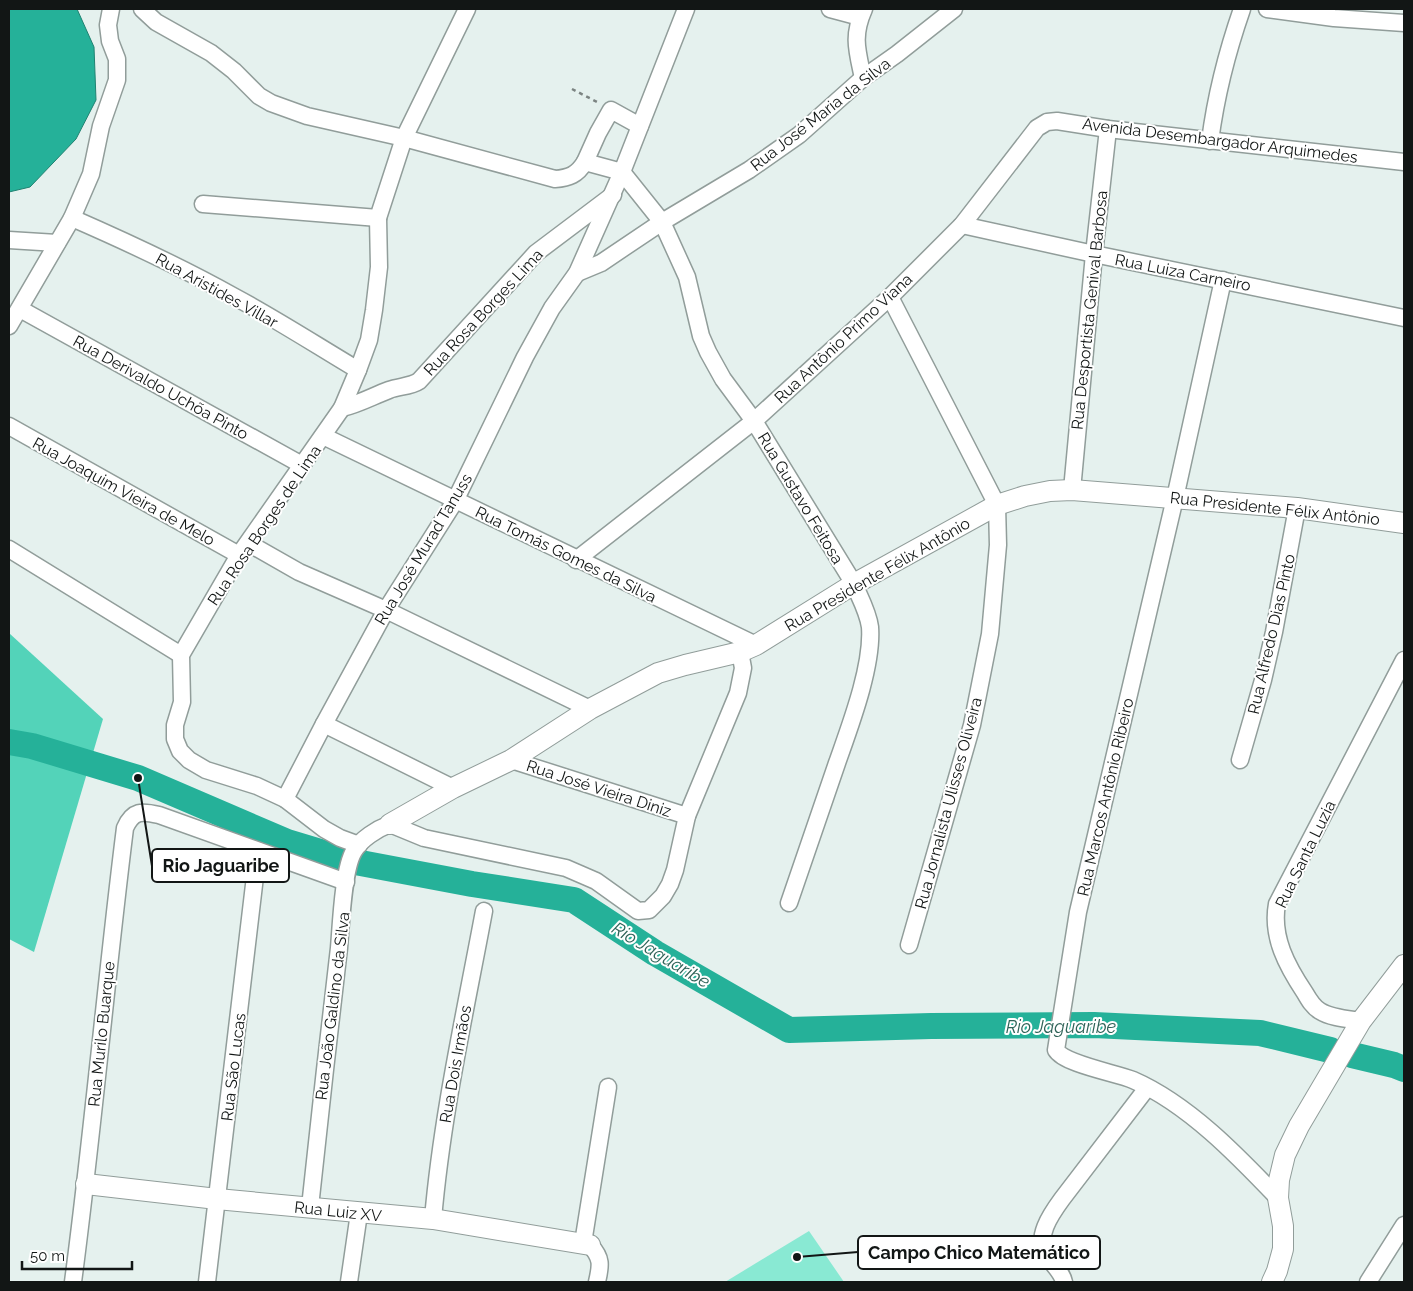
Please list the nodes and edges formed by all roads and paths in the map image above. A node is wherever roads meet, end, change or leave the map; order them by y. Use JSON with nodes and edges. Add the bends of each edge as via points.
{"nodes":[{"id":1,"x":112,"y":9,"type":"edge"},
{"id":2,"x":142,"y":9,"type":"edge"},
{"id":3,"x":467,"y":9,"type":"edge"},
{"id":4,"x":686,"y":9,"type":"edge"},
{"id":5,"x":830,"y":9,"type":"edge"},
{"id":6,"x":954,"y":9,"type":"edge"},
{"id":7,"x":1242,"y":9,"type":"edge"},
{"id":8,"x":1267,"y":9,"type":"edge"},
{"id":9,"x":862,"y":13,"type":"edge"},
{"id":10,"x":156,"y":15,"type":"edge"},
{"id":11,"x":1404,"y":24,"type":"edge"},
{"id":12,"x":863,"y":78,"type":"junction"},
{"id":13,"x":572,"y":89,"type":"dead end"},
{"id":14,"x":611,"y":110,"type":"junction"},
{"id":15,"x":640,"y":126,"type":"junction"},
{"id":16,"x":1037,"y":128,"type":"joint"},
{"id":17,"x":1108,"y":129,"type":"junction"},
{"id":18,"x":404,"y":138,"type":"junction"},
{"id":19,"x":1210,"y":141,"type":"junction"},
{"id":20,"x":585,"y":162,"type":"junction"},
{"id":21,"x":1404,"y":162,"type":"edge"},
{"id":22,"x":622,"y":172,"type":"junction"},
{"id":23,"x":613,"y":195,"type":"junction"},
{"id":24,"x":202,"y":204,"type":"dead end"},
{"id":25,"x":72,"y":218,"type":"junction"},
{"id":26,"x":378,"y":218,"type":"junction"},
{"id":27,"x":662,"y":222,"type":"junction"},
{"id":28,"x":962,"y":225,"type":"junction"},
{"id":29,"x":9,"y":240,"type":"edge"},
{"id":30,"x":57,"y":244,"type":"junction"},
{"id":31,"x":1094,"y":254,"type":"junction"},
{"id":32,"x":577,"y":274,"type":"junction"},
{"id":33,"x":1223,"y":280,"type":"junction"},
{"id":34,"x":890,"y":297,"type":"junction"},
{"id":35,"x":20,"y":309,"type":"junction"},
{"id":36,"x":1404,"y":318,"type":"edge"},
{"id":37,"x":9,"y":326,"type":"edge"},
{"id":38,"x":358,"y":370,"type":"junction"},
{"id":39,"x":342,"y":408,"type":"junction"},
{"id":40,"x":754,"y":421,"type":"junction"},
{"id":41,"x":9,"y":426,"type":"edge"},
{"id":42,"x":323,"y":436,"type":"junction"},
{"id":43,"x":302,"y":465,"type":"junction"},
{"id":44,"x":1072,"y":490,"type":"junction"},
{"id":45,"x":1175,"y":498,"type":"junction"},
{"id":46,"x":455,"y":501,"type":"junction"},
{"id":47,"x":997,"y":505,"type":"junction"},
{"id":48,"x":1297,"y":508,"type":"junction"},
{"id":49,"x":1404,"y":523,"type":"edge"},
{"id":50,"x":9,"y":549,"type":"edge"},
{"id":51,"x":244,"y":549,"type":"junction"},
{"id":52,"x":576,"y":560,"type":"junction"},
{"id":53,"x":854,"y":584,"type":"junction"},
{"id":54,"x":386,"y":610,"type":"junction"},
{"id":55,"x":748,"y":649,"type":"junction"},
{"id":56,"x":181,"y":655,"type":"junction"},
{"id":57,"x":1404,"y":660,"type":"edge"},
{"id":58,"x":590,"y":709,"type":"junction"},
{"id":59,"x":324,"y":724,"type":"junction"},
{"id":60,"x":511,"y":760,"type":"junction"},
{"id":61,"x":1240,"y":760,"type":"dead end"},
{"id":62,"x":453,"y":788,"type":"junction"},
{"id":63,"x":285,"y":799,"type":"junction"},
{"id":64,"x":687,"y":816,"type":"junction"},
{"id":65,"x":390,"y":824,"type":"junction"},
{"id":66,"x":356,"y":848,"type":"junction"},
{"id":67,"x":258,"y":851,"type":"junction"},
{"id":68,"x":347,"y":877,"type":"junction"},
{"id":69,"x":789,"y":903,"type":"dead end"},
{"id":70,"x":484,"y":910,"type":"dead end"},
{"id":71,"x":909,"y":945,"type":"dead end"},
{"id":72,"x":1404,"y":966,"type":"edge"},
{"id":73,"x":1361,"y":1021,"type":"junction"},
{"id":74,"x":608,"y":1087,"type":"dead end"},
{"id":75,"x":1147,"y":1088,"type":"junction"},
{"id":76,"x":86,"y":1184,"type":"junction"},
{"id":77,"x":1278,"y":1198,"type":"junction"},
{"id":78,"x":217,"y":1199,"type":"junction"},
{"id":79,"x":310,"y":1207,"type":"junction"},
{"id":80,"x":359,"y":1213,"type":"junction"},
{"id":81,"x":433,"y":1219,"type":"junction"},
{"id":82,"x":1404,"y":1225,"type":"edge"},
{"id":83,"x":587,"y":1244,"type":"junction"},
{"id":84,"x":73,"y":1282,"type":"edge"},
{"id":85,"x":207,"y":1282,"type":"edge"},
{"id":86,"x":349,"y":1282,"type":"edge"},
{"id":87,"x":598,"y":1282,"type":"edge"},
{"id":88,"x":1064,"y":1282,"type":"edge"},
{"id":89,"x":1272,"y":1282,"type":"edge"},
{"id":90,"x":1368,"y":1282,"type":"edge"}],
"edges":[{"from":1,"to":25,"type":"street","via":[[108,25],[117,59],[117,80],[101,126],[91,174]]},
{"from":2,"to":10,"type":"street"},
{"from":3,"to":18,"type":"street","name":"Rua Rosa Borges de Lima"},
{"from":4,"to":15,"type":"street","name":"Rua José Murad Tanuss"},
{"from":5,"to":9,"type":"street"},
{"from":6,"to":12,"type":"street","name":"Rua José Maria da Silva"},
{"from":7,"to":19,"type":"street","via":[[1229,47]]},
{"from":8,"to":11,"type":"street"},
{"from":9,"to":12,"type":"street","via":[[856,32],[856,46]]},
{"from":10,"to":18,"type":"street","via":[[234,71],[271,103],[330,122]]},
{"from":12,"to":27,"type":"street","name":"Rua José Maria da Silva","via":[[784,145]]},
{"from":13,"to":14,"type":"path"},
{"from":14,"to":15,"type":"street"},
{"from":14,"to":20,"type":"street"},
{"from":15,"to":22,"type":"street","name":"Rua José Murad Tanuss"},
{"from":16,"to":17,"type":"street","name":"Avenida Desembargador Arquimedes","via":[[1057,121]]},
{"from":16,"to":28,"type":"street","name":"Rua Antônio Primo Viana"},
{"from":17,"to":19,"type":"street","name":"Avenida Desembargador Arquimedes"},
{"from":17,"to":31,"type":"street","name":"Rua Desportista Genival Barbosa"},
{"from":18,"to":20,"type":"street","via":[[555,179],[575,175]]},
{"from":18,"to":26,"type":"street","name":"Rua Rosa Borges de Lima"},
{"from":19,"to":21,"type":"street","name":"Avenida Desembargador Arquimedes"},
{"from":20,"to":22,"type":"street"},
{"from":22,"to":23,"type":"street","name":"Rua José Murad Tanuss"},
{"from":22,"to":27,"type":"street","name":"Rua Gustavo Feitosa"},
{"from":23,"to":32,"type":"street","name":"Rua José Murad Tanuss"},
{"from":23,"to":39,"type":"street","name":"Rua Rosa Borges Lima","via":[[536,253],[419,381]]},
{"from":24,"to":26,"type":"street"},
{"from":25,"to":30,"type":"street"},
{"from":25,"to":38,"type":"street","name":"Rua Aristides Villar","via":[[147,251],[236,297]]},
{"from":26,"to":38,"type":"street","name":"Rua Rosa Borges de Lima","via":[[379,267],[374,310],[369,340]]},
{"from":27,"to":32,"type":"street","name":"Rua José Maria da Silva","via":[[601,263]]},
{"from":27,"to":40,"type":"street","name":"Rua Gustavo Feitosa","via":[[687,276],[708,352]]},
{"from":28,"to":31,"type":"street","name":"Rua Luiza Carneiro"},
{"from":28,"to":34,"type":"street","name":"Rua Antônio Primo Viana"},
{"from":29,"to":30,"type":"street"},
{"from":30,"to":35,"type":"street"},
{"from":31,"to":33,"type":"street","name":"Rua Luiza Carneiro"},
{"from":31,"to":44,"type":"street","name":"Rua Desportista Genival Barbosa"},
{"from":32,"to":46,"type":"street","name":"Rua José Murad Tanuss","via":[[552,308],[525,357]]},
{"from":33,"to":36,"type":"street","name":"Rua Luiza Carneiro"},
{"from":33,"to":45,"type":"street","name":"Rua Marcos Antônio Ribeiro"},
{"from":34,"to":40,"type":"street","name":"Rua Antônio Primo Viana"},
{"from":34,"to":47,"type":"street","name":"Rua Jornalista Ulisses Oliveira"},
{"from":35,"to":37,"type":"street"},
{"from":35,"to":43,"type":"street","name":"Rua Derivaldo Uchõa Pinto"},
{"from":38,"to":39,"type":"street","name":"Rua Rosa Borges de Lima"},
{"from":39,"to":42,"type":"street","name":"Rua Rosa Borges de Lima"},
{"from":40,"to":52,"type":"street","name":"Rua Antônio Primo Viana"},
{"from":40,"to":53,"type":"street","name":"Rua Gustavo Feitosa"},
{"from":41,"to":51,"type":"street","name":"Rua Joaquim Vieira de Melo"},
{"from":42,"to":43,"type":"street","name":"Rua Rosa Borges de Lima"},
{"from":42,"to":46,"type":"street","name":"Rua Tomás Gomes da Silva"},
{"from":43,"to":51,"type":"street","name":"Rua Rosa Borges de Lima"},
{"from":44,"to":45,"type":"street","name":"Rua Presidente Félix Antônio"},
{"from":44,"to":47,"type":"street","name":"Rua Presidente Félix Antônio","via":[[1026,496]]},
{"from":45,"to":48,"type":"street","name":"Rua Presidente Félix Antônio"},
{"from":45,"to":75,"type":"street","name":"Rua Marcos Antônio Ribeiro","via":[[1078,912],[1056,1050],[1061,1057],[1114,1073]]},
{"from":46,"to":52,"type":"street","name":"Rua Tomás Gomes da Silva"},
{"from":46,"to":54,"type":"street","name":"Rua José Murad Tanuss"},
{"from":47,"to":53,"type":"street","name":"Rua Presidente Félix Antônio"},
{"from":47,"to":71,"type":"street","name":"Rua Jornalista Ulisses Oliveira","via":[[998,545],[990,634],[972,725]]},
{"from":48,"to":49,"type":"street","name":"Rua Presidente Félix Antônio"},
{"from":48,"to":61,"type":"street","name":"Rua Alfredo Dias Pinto","via":[[1274,632]]},
{"from":50,"to":56,"type":"street"},
{"from":51,"to":54,"type":"street","name":"Rua Joaquim Vieira de Melo"},
{"from":51,"to":56,"type":"street","name":"Rua Rosa Borges de Lima"},
{"from":52,"to":55,"type":"street","name":"Rua Tomás Gomes da Silva"},
{"from":53,"to":55,"type":"street","name":"Rua Presidente Félix Antônio"},
{"from":53,"to":69,"type":"street","name":"Rua Gustavo Feitosa","via":[[870,626],[862,686]]},
{"from":54,"to":58,"type":"street","name":"Rua Joaquim Vieira de Melo"},
{"from":54,"to":59,"type":"street","name":"Rua José Murad Tanuss"},
{"from":55,"to":58,"type":"street","name":"Rua Presidente Félix Antônio","via":[[658,674]]},
{"from":55,"to":64,"type":"street","via":[[738,693]]},
{"from":56,"to":63,"type":"street","via":[[182,702],[175,725],[180,750],[188,760],[206,770],[257,786]]},
{"from":57,"to":73,"type":"street","name":"Rua Santa Luzia","via":[[1277,904],[1275,916],[1276,933],[1284,957],[1313,1004],[1325,1014]]},
{"from":58,"to":60,"type":"street","name":"Rua Presidente Félix Antônio"},
{"from":59,"to":62,"type":"street"},
{"from":59,"to":63,"type":"street","name":"Rua José Murad Tanuss"},
{"from":60,"to":62,"type":"street","name":"Rua Presidente Félix Antônio"},
{"from":60,"to":64,"type":"street","name":"Rua José Vieira Diniz"},
{"from":62,"to":65,"type":"street","name":"Rua Presidente Félix Antônio"},
{"from":63,"to":66,"type":"street","via":[[324,829]]},
{"from":64,"to":65,"type":"street","via":[[670,884],[654,906],[644,912],[596,881],[566,868],[424,838]]},
{"from":65,"to":66,"type":"street"},
{"from":66,"to":68,"type":"street","name":"Rua João Galdino da Silva"},
{"from":67,"to":68,"type":"street"},
{"from":67,"to":76,"type":"street","name":"Rua Murilo Buarque","via":[[148,812],[134,814],[129,819],[125,828]]},
{"from":67,"to":78,"type":"street","name":"Rua São Lucas"},
{"from":68,"to":79,"type":"street","name":"Rua João Galdino da Silva"},
{"from":70,"to":81,"type":"street","name":"Rua Dois Irmãos","via":[[447,1102]]},
{"from":72,"to":73,"type":"street"},
{"from":73,"to":77,"type":"street","via":[[1284,1155]]},
{"from":74,"to":83,"type":"street"},
{"from":75,"to":77,"type":"street","name":"Rua Marcos Antônio Ribeiro","via":[[1187,1112]]},
{"from":75,"to":88,"type":"street","via":[[1051,1214],[1043,1235],[1043,1246]]},
{"from":76,"to":78,"type":"street","name":"Rua Luiz XV"},
{"from":76,"to":84,"type":"street","name":"Rua Murilo Buarque"},
{"from":77,"to":89,"type":"street","via":[[1283,1249]]},
{"from":78,"to":79,"type":"street","name":"Rua Luiz XV"},
{"from":78,"to":85,"type":"street","name":"Rua São Lucas"},
{"from":79,"to":80,"type":"street","name":"Rua Luiz XV"},
{"from":80,"to":81,"type":"street","name":"Rua Luiz XV"},
{"from":80,"to":86,"type":"street"},
{"from":81,"to":83,"type":"street","name":"Rua Luiz XV"},
{"from":82,"to":90,"type":"street"},
{"from":83,"to":87,"type":"street","via":[[598,1253],[601,1266]]}]}
